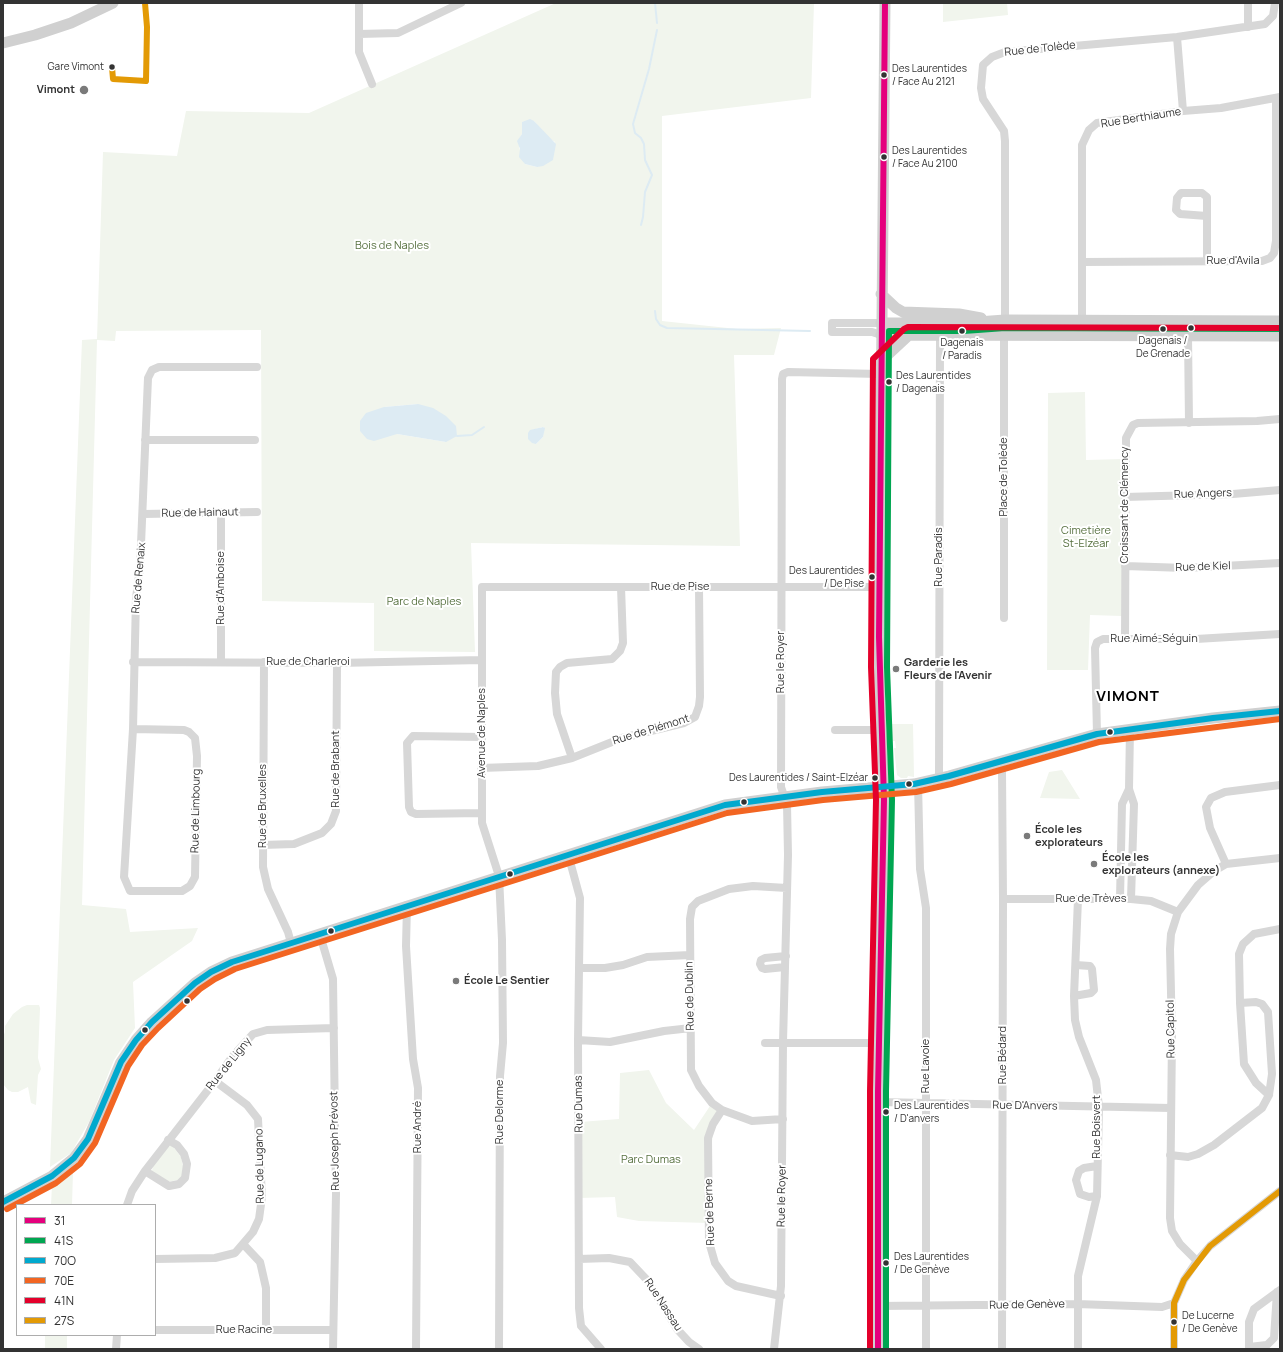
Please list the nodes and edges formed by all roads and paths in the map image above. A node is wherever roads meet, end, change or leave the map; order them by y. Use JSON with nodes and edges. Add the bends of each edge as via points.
{"nodes":[{"id":1,"x":113,"y":3,"type":"edge"},
{"id":2,"x":359,"y":3,"type":"edge"},
{"id":3,"x":461,"y":3,"type":"edge"},
{"id":4,"x":885,"y":3,"type":"edge"},
{"id":5,"x":1248,"y":3,"type":"edge"},
{"id":6,"x":1275,"y":3,"type":"edge"},
{"id":7,"x":445,"y":6,"type":"edge"},
{"id":8,"x":1248,"y":27,"type":"junction"},
{"id":9,"x":359,"y":34,"type":"junction"},
{"id":10,"x":1177,"y":37,"type":"junction"},
{"id":11,"x":3,"y":43,"type":"edge"},
{"id":12,"x":372,"y":84,"type":"dead end"},
{"id":13,"x":1278,"y":98,"type":"edge"},
{"id":14,"x":1183,"y":111,"type":"junction"},
{"id":15,"x":1207,"y":216,"type":"dead end"},
{"id":16,"x":1207,"y":261,"type":"junction"},
{"id":17,"x":1082,"y":262,"type":"junction"},
{"id":18,"x":881,"y":294,"type":"junction"},
{"id":19,"x":1082,"y":320,"type":"junction"},
{"id":20,"x":1000,"y":321,"type":"junction"},
{"id":21,"x":1280,"y":321,"type":"edge"},
{"id":22,"x":881,"y":323,"type":"junction"},
{"id":23,"x":881,"y":335,"type":"junction"},
{"id":24,"x":909,"y":335,"type":"junction"},
{"id":25,"x":1004,"y":335,"type":"junction"},
{"id":26,"x":940,"y":336,"type":"junction"},
{"id":27,"x":1082,"y":336,"type":"junction"},
{"id":28,"x":1188,"y":336,"type":"junction"},
{"id":29,"x":1280,"y":336,"type":"edge"},
{"id":30,"x":880,"y":362,"type":"junction"},
{"id":31,"x":257,"y":367,"type":"dead end"},
{"id":32,"x":880,"y":374,"type":"junction"},
{"id":33,"x":1280,"y":419,"type":"edge"},
{"id":34,"x":1189,"y":423,"type":"junction"},
{"id":35,"x":145,"y":440,"type":"junction"},
{"id":36,"x":255,"y":440,"type":"dead end"},
{"id":37,"x":1280,"y":490,"type":"edge"},
{"id":38,"x":1125,"y":497,"type":"junction"},
{"id":39,"x":257,"y":512,"type":"dead end"},
{"id":40,"x":221,"y":513,"type":"junction"},
{"id":41,"x":144,"y":514,"type":"junction"},
{"id":42,"x":1280,"y":563,"type":"edge"},
{"id":43,"x":1125,"y":566,"type":"junction"},
{"id":44,"x":482,"y":587,"type":"joint"},
{"id":45,"x":781,"y":587,"type":"junction"},
{"id":46,"x":879,"y":587,"type":"junction"},
{"id":47,"x":621,"y":588,"type":"junction"},
{"id":48,"x":699,"y":588,"type":"junction"},
{"id":49,"x":1004,"y":618,"type":"dead end"},
{"id":50,"x":1280,"y":634,"type":"edge"},
{"id":51,"x":1125,"y":639,"type":"junction"},
{"id":52,"x":482,"y":660,"type":"junction"},
{"id":53,"x":133,"y":662,"type":"junction"},
{"id":54,"x":221,"y":662,"type":"junction"},
{"id":55,"x":264,"y":662,"type":"junction"},
{"id":56,"x":337,"y":663,"type":"junction"},
{"id":57,"x":1280,"y":711,"type":"edge"},
{"id":58,"x":133,"y":729,"type":"junction"},
{"id":59,"x":1130,"y":729,"type":"junction"},
{"id":60,"x":835,"y":730,"type":"dead end"},
{"id":61,"x":881,"y":730,"type":"junction"},
{"id":62,"x":1097,"y":734,"type":"junction"},
{"id":63,"x":482,"y":737,"type":"junction"},
{"id":64,"x":572,"y":758,"type":"junction"},
{"id":65,"x":1001,"y":762,"type":"junction"},
{"id":66,"x":481,"y":768,"type":"junction"},
{"id":67,"x":939,"y":778,"type":"junction"},
{"id":68,"x":918,"y":783,"type":"junction"},
{"id":69,"x":1280,"y":785,"type":"edge"},
{"id":70,"x":884,"y":786,"type":"junction"},
{"id":71,"x":1129,"y":789,"type":"junction"},
{"id":72,"x":785,"y":796,"type":"junction"},
{"id":73,"x":481,"y":814,"type":"junction"},
{"id":74,"x":262,"y":845,"type":"junction"},
{"id":75,"x":568,"y":854,"type":"junction"},
{"id":76,"x":1280,"y":858,"type":"edge"},
{"id":77,"x":1226,"y":864,"type":"junction"},
{"id":78,"x":499,"y":876,"type":"junction"},
{"id":79,"x":787,"y":888,"type":"junction"},
{"id":80,"x":130,"y":891,"type":"joint"},
{"id":81,"x":1003,"y":899,"type":"junction"},
{"id":82,"x":1078,"y":899,"type":"junction"},
{"id":83,"x":1120,"y":899,"type":"junction"},
{"id":84,"x":1131,"y":899,"type":"junction"},
{"id":85,"x":407,"y":905,"type":"junction"},
{"id":86,"x":1178,"y":912,"type":"junction"},
{"id":87,"x":1280,"y":929,"type":"edge"},
{"id":88,"x":320,"y":935,"type":"junction"},
{"id":89,"x":291,"y":943,"type":"junction"},
{"id":90,"x":690,"y":956,"type":"junction"},
{"id":91,"x":786,"y":956,"type":"junction"},
{"id":92,"x":1076,"y":965,"type":"junction"},
{"id":93,"x":785,"y":967,"type":"junction"},
{"id":94,"x":580,"y":968,"type":"junction"},
{"id":95,"x":1074,"y":996,"type":"junction"},
{"id":96,"x":1240,"y":1003,"type":"junction"},
{"id":97,"x":334,"y":1028,"type":"junction"},
{"id":98,"x":691,"y":1028,"type":"junction"},
{"id":99,"x":578,"y":1040,"type":"junction"},
{"id":100,"x":783,"y":1042,"type":"junction"},
{"id":101,"x":764,"y":1043,"type":"dead end"},
{"id":102,"x":879,"y":1043,"type":"junction"},
{"id":103,"x":215,"y":1081,"type":"junction"},
{"id":104,"x":1269,"y":1095,"type":"junction"},
{"id":105,"x":878,"y":1102,"type":"junction"},
{"id":106,"x":926,"y":1103,"type":"junction"},
{"id":107,"x":1002,"y":1106,"type":"junction"},
{"id":108,"x":1099,"y":1107,"type":"junction"},
{"id":109,"x":1171,"y":1108,"type":"junction"},
{"id":110,"x":722,"y":1110,"type":"junction"},
{"id":111,"x":784,"y":1119,"type":"junction"},
{"id":112,"x":168,"y":1140,"type":"junction"},
{"id":113,"x":1170,"y":1155,"type":"junction"},
{"id":114,"x":1097,"y":1166,"type":"junction"},
{"id":115,"x":145,"y":1171,"type":"junction"},
{"id":116,"x":1280,"y":1191,"type":"edge"},
{"id":117,"x":1097,"y":1196,"type":"junction"},
{"id":118,"x":3,"y":1202,"type":"edge"},
{"id":119,"x":127,"y":1204,"type":"edge"},
{"id":120,"x":244,"y":1245,"type":"junction"},
{"id":121,"x":156,"y":1258,"type":"edge"},
{"id":122,"x":579,"y":1259,"type":"junction"},
{"id":123,"x":1197,"y":1261,"type":"junction"},
{"id":124,"x":1278,"y":1290,"type":"edge"},
{"id":125,"x":781,"y":1296,"type":"junction"},
{"id":126,"x":1174,"y":1303,"type":"junction"},
{"id":127,"x":1077,"y":1304,"type":"junction"},
{"id":128,"x":1002,"y":1305,"type":"junction"},
{"id":129,"x":878,"y":1306,"type":"junction"},
{"id":130,"x":926,"y":1306,"type":"junction"},
{"id":131,"x":156,"y":1330,"type":"edge"},
{"id":132,"x":266,"y":1330,"type":"junction"},
{"id":133,"x":333,"y":1330,"type":"junction"},
{"id":134,"x":117,"y":1336,"type":"edge"},
{"id":135,"x":1249,"y":1348,"type":"edge"},
{"id":136,"x":116,"y":1349,"type":"edge"},
{"id":137,"x":333,"y":1349,"type":"edge"},
{"id":138,"x":416,"y":1349,"type":"edge"},
{"id":139,"x":499,"y":1349,"type":"edge"},
{"id":140,"x":600,"y":1349,"type":"edge"},
{"id":141,"x":699,"y":1349,"type":"edge"},
{"id":142,"x":774,"y":1349,"type":"edge"},
{"id":143,"x":878,"y":1349,"type":"edge"},
{"id":144,"x":926,"y":1349,"type":"edge"},
{"id":145,"x":1002,"y":1349,"type":"edge"},
{"id":146,"x":1078,"y":1349,"type":"edge"},
{"id":147,"x":1174,"y":1349,"type":"edge"}],
"edges":[{"from":1,"to":11,"type":"main road","via":[[71,23]]},
{"from":2,"to":9,"type":"street"},
{"from":3,"to":7,"type":"street"},
{"from":4,"to":18,"type":"main road"},
{"from":5,"to":8,"type":"street"},
{"from":6,"to":8,"type":"street","name":"Rue de Tolède","via":[[1273,16],[1265,24]]},
{"from":7,"to":9,"type":"street","via":[[398,33]]},
{"from":8,"to":10,"type":"street","name":"Rue de Tolède"},
{"from":9,"to":12,"type":"street","via":[[361,58]]},
{"from":10,"to":14,"type":"street"},
{"from":10,"to":20,"type":"street","name":"Rue de Tolède","via":[[1005,52],[992,57],[983,65],[983,99],[1004,131],[1005,141]]},
{"from":13,"to":14,"type":"street","name":"Rue Berthiaume","via":[[1221,108]]},
{"from":13,"to":16,"type":"street","name":"Rue d'Avila","via":[[1274,253],[1262,261]]},
{"from":14,"to":17,"type":"street","name":"Rue Berthiaume","via":[[1098,123],[1089,130],[1082,145]]},
{"from":15,"to":16,"type":"street"},
{"from":16,"to":17,"type":"street","name":"Rue d'Avila"},
{"from":17,"to":19,"type":"street","name":"Rue Berthiaume"},
{"from":18,"to":20,"type":"main road","via":[[903,312],[959,314]]},
{"from":18,"to":22,"type":"main road"},
{"from":19,"to":20,"type":"main road"},
{"from":19,"to":21,"type":"main road"},
{"from":19,"to":27,"type":"street","name":"Rue Berthiaume"},
{"from":20,"to":22,"type":"main road"},
{"from":22,"to":23,"type":"main road"},
{"from":22,"to":23,"type":"street","via":[[832,323],[832,332],[872,332]]},
{"from":23,"to":24,"type":"main road"},
{"from":23,"to":30,"type":"main road"},
{"from":24,"to":26,"type":"main road"},
{"from":24,"to":30,"type":"main road"},
{"from":25,"to":26,"type":"main road"},
{"from":25,"to":27,"type":"main road"},
{"from":25,"to":49,"type":"street","name":"Place de Tolède"},
{"from":26,"to":67,"type":"street","name":"Rue Paradis"},
{"from":27,"to":28,"type":"main road"},
{"from":28,"to":29,"type":"main road"},
{"from":28,"to":34,"type":"street"},
{"from":30,"to":32,"type":"main road"},
{"from":31,"to":35,"type":"street","name":"Rue de Renaix","via":[[153,369],[148,378]]},
{"from":32,"to":45,"type":"street","name":"Rue le Royer","via":[[783,374]]},
{"from":32,"to":46,"type":"main road"},
{"from":33,"to":34,"type":"street","name":"Croissant de Clémency"},
{"from":34,"to":38,"type":"street","name":"Croissant de Clémency","via":[[1133,425],[1126,438]]},
{"from":35,"to":36,"type":"street"},
{"from":35,"to":41,"type":"street","name":"Rue de Renaix"},
{"from":37,"to":38,"type":"street","name":"Rue Angers"},
{"from":38,"to":43,"type":"street","name":"Croissant de Clémency"},
{"from":39,"to":40,"type":"street","name":"Rue de Hainaut"},
{"from":40,"to":41,"type":"street","name":"Rue de Hainaut"},
{"from":40,"to":54,"type":"street","name":"Rue d'Amboise"},
{"from":41,"to":53,"type":"street","name":"Rue de Renaix"},
{"from":42,"to":43,"type":"street","name":"Rue de Kiel","via":[[1185,568]]},
{"from":43,"to":51,"type":"street","name":"Croissant de Clémency"},
{"from":44,"to":47,"type":"street","name":"Rue de Pise"},
{"from":44,"to":52,"type":"street","name":"Avenue de Naples"},
{"from":45,"to":46,"type":"street","name":"Rue de Pise"},
{"from":45,"to":48,"type":"street","name":"Rue de Pise"},
{"from":45,"to":72,"type":"street","name":"Rue le Royer","via":[[781,787]]},
{"from":46,"to":61,"type":"main road"},
{"from":47,"to":48,"type":"street","name":"Rue de Pise"},
{"from":47,"to":64,"type":"street","via":[[623,643],[620,651],[612,659],[567,663],[556,672],[557,714]]},
{"from":48,"to":64,"type":"street","name":"Rue de Piémont","via":[[700,698],[695,717],[684,723],[622,738]]},
{"from":50,"to":51,"type":"street","name":"Rue Aimé-Séguin","via":[[1196,639]]},
{"from":51,"to":62,"type":"street","name":"Rue Aimé-Séguin","via":[[1103,639],[1097,642],[1095,648]]},
{"from":52,"to":56,"type":"street","name":"Rue de Charleroi"},
{"from":52,"to":63,"type":"street","name":"Avenue de Naples"},
{"from":53,"to":54,"type":"street","name":"Rue de Charleroi"},
{"from":53,"to":58,"type":"street","name":"Rue de Renaix"},
{"from":54,"to":55,"type":"street","name":"Rue de Charleroi"},
{"from":55,"to":56,"type":"street","name":"Rue de Charleroi"},
{"from":55,"to":74,"type":"street","name":"Rue de Bruxelles"},
{"from":56,"to":74,"type":"street","name":"Rue de Brabant","via":[[336,811],[332,824],[322,833],[294,844]]},
{"from":57,"to":59,"type":"main road"},
{"from":58,"to":80,"type":"street","name":"Rue de Renaix","via":[[124,877]]},
{"from":58,"to":80,"type":"street","name":"Rue de Limbourg","via":[[184,730],[195,738],[195,877],[190,886],[182,891]]},
{"from":59,"to":62,"type":"main road"},
{"from":59,"to":71,"type":"street"},
{"from":60,"to":61,"type":"street"},
{"from":61,"to":70,"type":"main road"},
{"from":62,"to":65,"type":"main road"},
{"from":63,"to":66,"type":"street","name":"Avenue de Naples"},
{"from":63,"to":73,"type":"street","via":[[413,736],[407,743],[411,812]]},
{"from":64,"to":66,"type":"street","name":"Rue de Piémont","via":[[538,766]]},
{"from":65,"to":67,"type":"main road"},
{"from":65,"to":81,"type":"street","name":"Rue Bédard"},
{"from":66,"to":73,"type":"street","name":"Avenue de Naples"},
{"from":67,"to":68,"type":"main road"},
{"from":68,"to":70,"type":"main road"},
{"from":68,"to":106,"type":"street","name":"Rue Lavoie","via":[[920,869],[926,908]]},
{"from":69,"to":77,"type":"street","via":[[1225,792],[1211,798],[1206,807],[1210,828]]},
{"from":70,"to":72,"type":"main road"},
{"from":70,"to":102,"type":"main road"},
{"from":71,"to":83,"type":"street","via":[[1122,804]]},
{"from":71,"to":84,"type":"street","via":[[1134,804]]},
{"from":72,"to":75,"type":"main road","via":[[726,804]]},
{"from":72,"to":79,"type":"street","name":"Rue le Royer"},
{"from":73,"to":78,"type":"street","name":"Avenue de Naples","via":[[483,831]]},
{"from":74,"to":89,"type":"street","name":"Rue de Bruxelles","via":[[268,889]]},
{"from":75,"to":78,"type":"main road"},
{"from":75,"to":94,"type":"street","name":"Rue Dumas","via":[[580,898]]},
{"from":76,"to":77,"type":"street"},
{"from":77,"to":86,"type":"street","name":"Rue Capitol","via":[[1198,885]]},
{"from":78,"to":85,"type":"main road"},
{"from":78,"to":139,"type":"street","name":"Rue Delorme","via":[[503,1043],[500,1076]]},
{"from":79,"to":90,"type":"street","name":"Rue de Dublin","via":[[753,886],[729,889],[698,901],[692,907],[690,919]]},
{"from":79,"to":91,"type":"street","name":"Rue le Royer"},
{"from":81,"to":82,"type":"street","name":"Rue de Trèves"},
{"from":81,"to":107,"type":"street","name":"Rue Bédard"},
{"from":82,"to":83,"type":"street","name":"Rue de Trèves"},
{"from":82,"to":92,"type":"street","name":"Rue Boisvert"},
{"from":83,"to":84,"type":"street","name":"Rue de Trèves"},
{"from":84,"to":86,"type":"street","name":"Rue de Trèves","via":[[1151,901]]},
{"from":85,"to":88,"type":"main road"},
{"from":85,"to":138,"type":"street","name":"Rue André","via":[[406,946],[413,1059],[418,1088]]},
{"from":86,"to":109,"type":"street","name":"Rue Capitol","via":[[1171,934],[1170,949]]},
{"from":87,"to":96,"type":"street","via":[[1254,934],[1243,944],[1238,954]]},
{"from":88,"to":89,"type":"main road"},
{"from":88,"to":97,"type":"street","name":"Rue Joseph Prévost","via":[[333,979]]},
{"from":89,"to":118,"type":"main road","via":[[239,959],[216,969],[195,983],[140,1034],[125,1056],[88,1139],[78,1154],[56,1173]]},
{"from":90,"to":94,"type":"street","via":[[647,957],[605,968]]},
{"from":90,"to":98,"type":"street","name":"Rue de Dublin"},
{"from":91,"to":93,"type":"street","name":"Rue le Royer"},
{"from":91,"to":93,"type":"street","via":[[765,958],[760,964],[762,968]]},
{"from":92,"to":95,"type":"street","name":"Rue Boisvert"},
{"from":92,"to":95,"type":"street","via":[[1090,966],[1094,990],[1091,993]]},
{"from":93,"to":100,"type":"street","name":"Rue le Royer"},
{"from":94,"to":99,"type":"street","name":"Rue Dumas"},
{"from":95,"to":108,"type":"street","name":"Rue Boisvert","via":[[1075,1020],[1096,1080]]},
{"from":96,"to":104,"type":"street","via":[[1244,1064],[1256,1083]]},
{"from":96,"to":104,"type":"street","via":[[1256,1002],[1262,1004],[1268,1012],[1272,1074]]},
{"from":97,"to":103,"type":"street","name":"Rue de Ligny","via":[[267,1030],[253,1034]]},
{"from":97,"to":133,"type":"street","name":"Rue Joseph Prévost","via":[[336,1194]]},
{"from":98,"to":99,"type":"street","via":[[610,1042]]},
{"from":98,"to":110,"type":"street","name":"Rue de Dublin","via":[[691,1070],[712,1103]]},
{"from":99,"to":122,"type":"street","name":"Rue Dumas"},
{"from":100,"to":101,"type":"street"},
{"from":100,"to":102,"type":"street"},
{"from":100,"to":111,"type":"street","name":"Rue le Royer"},
{"from":102,"to":105,"type":"main road"},
{"from":103,"to":112,"type":"street","name":"Rue de Ligny"},
{"from":103,"to":120,"type":"street","name":"Rue de Lugano","via":[[247,1105],[258,1119],[261,1204],[256,1226]]},
{"from":104,"to":113,"type":"street","via":[[1262,1108],[1214,1145],[1188,1157]]},
{"from":105,"to":106,"type":"street","name":"Rue D'Anvers"},
{"from":105,"to":129,"type":"main road"},
{"from":106,"to":107,"type":"street","name":"Rue D'Anvers"},
{"from":106,"to":130,"type":"street","name":"Rue Lavoie"},
{"from":107,"to":108,"type":"street","name":"Rue D'Anvers"},
{"from":107,"to":128,"type":"street","name":"Rue Bédard"},
{"from":108,"to":109,"type":"street","name":"Rue D'Anvers"},
{"from":108,"to":114,"type":"street","name":"Rue Boisvert"},
{"from":109,"to":113,"type":"street","name":"Rue Capitol"},
{"from":110,"to":111,"type":"street","name":"Rue de Dublin","via":[[752,1121]]},
{"from":110,"to":125,"type":"street","name":"Rue de Berne","via":[[712,1124],[708,1138],[709,1242],[715,1264],[728,1281],[736,1286]]},
{"from":111,"to":125,"type":"street","name":"Rue le Royer"},
{"from":112,"to":115,"type":"street","name":"Rue de Ligny"},
{"from":112,"to":115,"type":"street","via":[[177,1145],[184,1154],[187,1164],[185,1178],[179,1184],[169,1186]]},
{"from":113,"to":123,"type":"street","name":"Rue Capitol","via":[[1172,1230],[1180,1244]]},
{"from":114,"to":117,"type":"street","name":"Rue Boisvert"},
{"from":114,"to":117,"type":"street","name":"Rue Boisvert","via":[[1079,1171],[1076,1180],[1080,1194]]},
{"from":115,"to":119,"type":"street","name":"Rue de Ligny","via":[[132,1191]]},
{"from":116,"to":123,"type":"street","via":[[1210,1246]]},
{"from":117,"to":127,"type":"street","name":"Rue Boisvert","via":[[1078,1276]]},
{"from":120,"to":121,"type":"street","name":"Rue de Lugano","via":[[235,1253],[215,1258]]},
{"from":120,"to":132,"type":"street","via":[[260,1262],[266,1288]]},
{"from":122,"to":140,"type":"street","name":"Rue Dumas","via":[[581,1326]]},
{"from":122,"to":141,"type":"street","name":"Rue Nassau","via":[[609,1258],[630,1262],[648,1281],[677,1329]]},
{"from":123,"to":126,"type":"street","via":[[1184,1280]]},
{"from":124,"to":135,"type":"street","via":[[1254,1309],[1249,1322]]},
{"from":124,"to":135,"type":"street","via":[[1274,1338],[1267,1345]]},
{"from":125,"to":142,"type":"street","name":"Rue le Royer"},
{"from":126,"to":127,"type":"street","name":"Rue de Genève","via":[[1162,1306]]},
{"from":126,"to":147,"type":"street"},
{"from":127,"to":128,"type":"street","name":"Rue de Genève"},
{"from":127,"to":146,"type":"street","name":"Rue Boisvert"},
{"from":128,"to":130,"type":"street","name":"Rue de Genève"},
{"from":128,"to":145,"type":"street","name":"Rue Bédard"},
{"from":129,"to":130,"type":"street","name":"Rue de Genève"},
{"from":129,"to":143,"type":"main road"},
{"from":130,"to":144,"type":"street","name":"Rue Lavoie"},
{"from":131,"to":132,"type":"street","name":"Rue Racine"},
{"from":132,"to":133,"type":"street","name":"Rue Racine"},
{"from":133,"to":137,"type":"street","name":"Rue Joseph Prévost"},
{"from":134,"to":136,"type":"street"}]}
